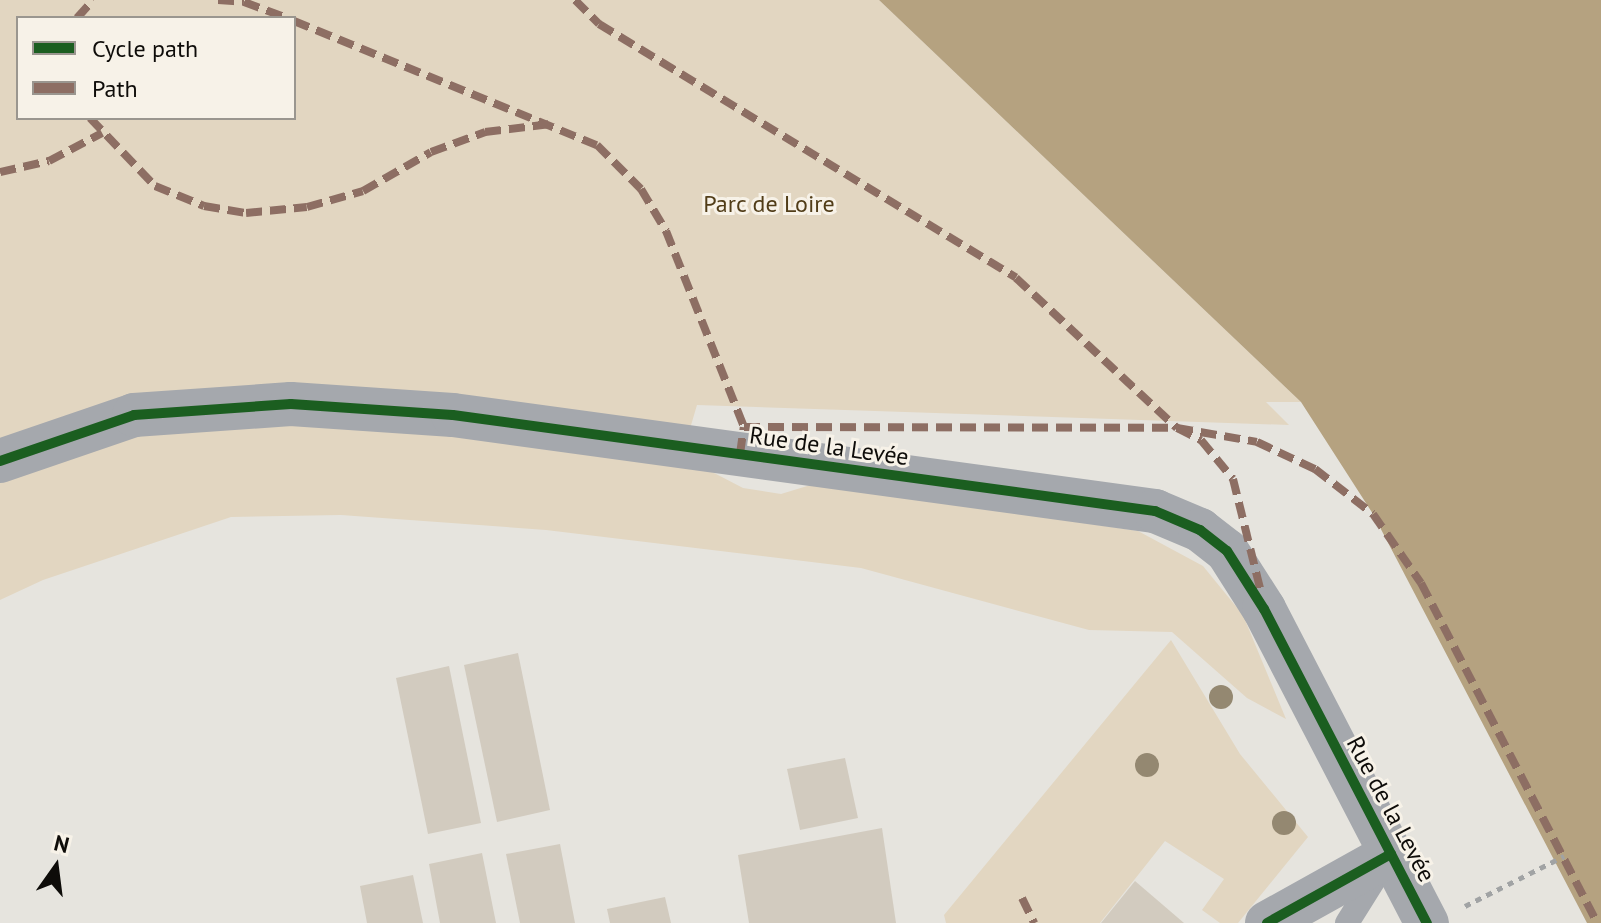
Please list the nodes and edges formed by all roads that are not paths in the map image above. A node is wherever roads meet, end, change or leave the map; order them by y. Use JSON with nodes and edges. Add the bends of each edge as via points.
{"nodes":[{"id":1,"x":0,"y":461,"type":"edge"},
{"id":2,"x":1391,"y":854,"type":"junction"},
{"id":3,"x":1443,"y":916,"type":"edge"},
{"id":4,"x":1267,"y":923,"type":"edge"},
{"id":5,"x":1347,"y":923,"type":"edge"}],
"edges":[{"from":1,"to":2,"type":"street","name":"Rue de la Levée","via":[[134,415],[291,404],[453,415],[1155,511],[1200,530],[1227,551],[1264,609]]},
{"from":2,"to":3,"type":"street","name":"Rue de la Levée"},
{"from":2,"to":4,"type":"street"},
{"from":2,"to":5,"type":"lane"}]}
